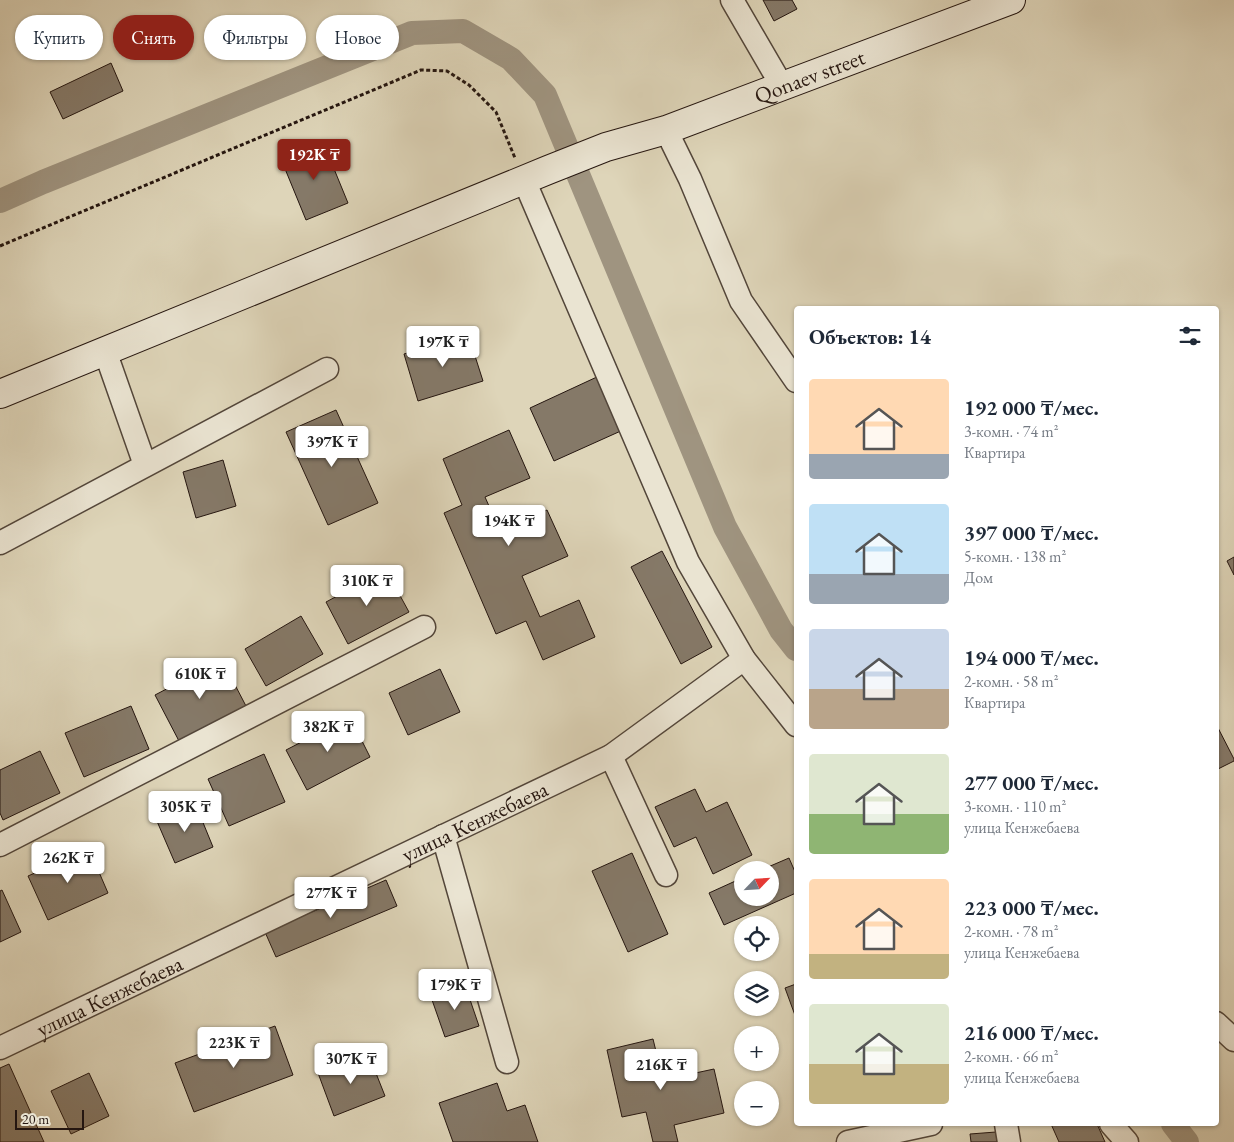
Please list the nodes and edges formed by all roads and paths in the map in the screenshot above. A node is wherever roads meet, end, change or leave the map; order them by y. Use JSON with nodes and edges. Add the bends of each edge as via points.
{"nodes":[{"id":1,"x":732,"y":0,"type":"edge"},
{"id":2,"x":1011,"y":0,"type":"edge"},
{"id":3,"x":782,"y":86,"type":"junction"},
{"id":4,"x":666,"y":130,"type":"junction"},
{"id":5,"x":536,"y":175,"type":"junction"},
{"id":6,"x":0,"y":246,"type":"edge"},
{"id":7,"x":105,"y":351,"type":"junction"},
{"id":8,"x":327,"y":369,"type":"dead end"},
{"id":9,"x":794,"y":378,"type":"edge"},
{"id":10,"x":0,"y":394,"type":"edge"},
{"id":11,"x":145,"y":466,"type":"junction"},
{"id":12,"x":0,"y":543,"type":"edge"},
{"id":13,"x":424,"y":627,"type":"dead end"},
{"id":14,"x":744,"y":658,"type":"junction"},
{"id":15,"x":794,"y":722,"type":"edge"},
{"id":16,"x":611,"y":756,"type":"junction"},
{"id":17,"x":443,"y":836,"type":"junction"},
{"id":18,"x":0,"y":845,"type":"edge"},
{"id":19,"x":666,"y":875,"type":"dead end"},
{"id":20,"x":1219,"y":1026,"type":"edge"},
{"id":21,"x":1234,"y":1040,"type":"edge"},
{"id":22,"x":1234,"y":1044,"type":"edge"},
{"id":23,"x":1219,"y":1047,"type":"edge"},
{"id":24,"x":0,"y":1048,"type":"edge"},
{"id":25,"x":507,"y":1062,"type":"dead end"},
{"id":26,"x":922,"y":1126,"type":"edge"},
{"id":27,"x":1006,"y":1126,"type":"edge"},
{"id":28,"x":1113,"y":1126,"type":"edge"},
{"id":29,"x":848,"y":1142,"type":"edge"},
{"id":30,"x":1009,"y":1142,"type":"edge"},
{"id":31,"x":1127,"y":1142,"type":"edge"}],
"edges":[{"from":1,"to":3,"type":"street"},
{"from":2,"to":3,"type":"main road","name":"Qonaev street"},
{"from":3,"to":4,"type":"main road","name":"Qonaev street"},
{"from":4,"to":5,"type":"main road","name":"Qonaev street","via":[[606,148]]},
{"from":4,"to":9,"type":"street","via":[[741,301]]},
{"from":5,"to":6,"type":"path","via":[[496,112],[469,85],[447,72],[421,70]]},
{"from":5,"to":7,"type":"main road","name":"Qonaev street"},
{"from":5,"to":14,"type":"street","via":[[688,562]]},
{"from":7,"to":10,"type":"main road","name":"Qonaev street"},
{"from":7,"to":11,"type":"street"},
{"from":8,"to":11,"type":"street"},
{"from":11,"to":12,"type":"street"},
{"from":13,"to":18,"type":"street"},
{"from":14,"to":15,"type":"street"},
{"from":14,"to":16,"type":"street","name":"улица Кенжебаева"},
{"from":16,"to":17,"type":"street","name":"улица Кенжебаева"},
{"from":16,"to":19,"type":"street"},
{"from":17,"to":24,"type":"street","name":"улица Кенжебаева"},
{"from":17,"to":25,"type":"street"},
{"from":20,"to":21,"type":"street"},
{"from":22,"to":23,"type":"street"},
{"from":26,"to":29,"type":"street"},
{"from":27,"to":30,"type":"street"},
{"from":28,"to":31,"type":"street"}]}
